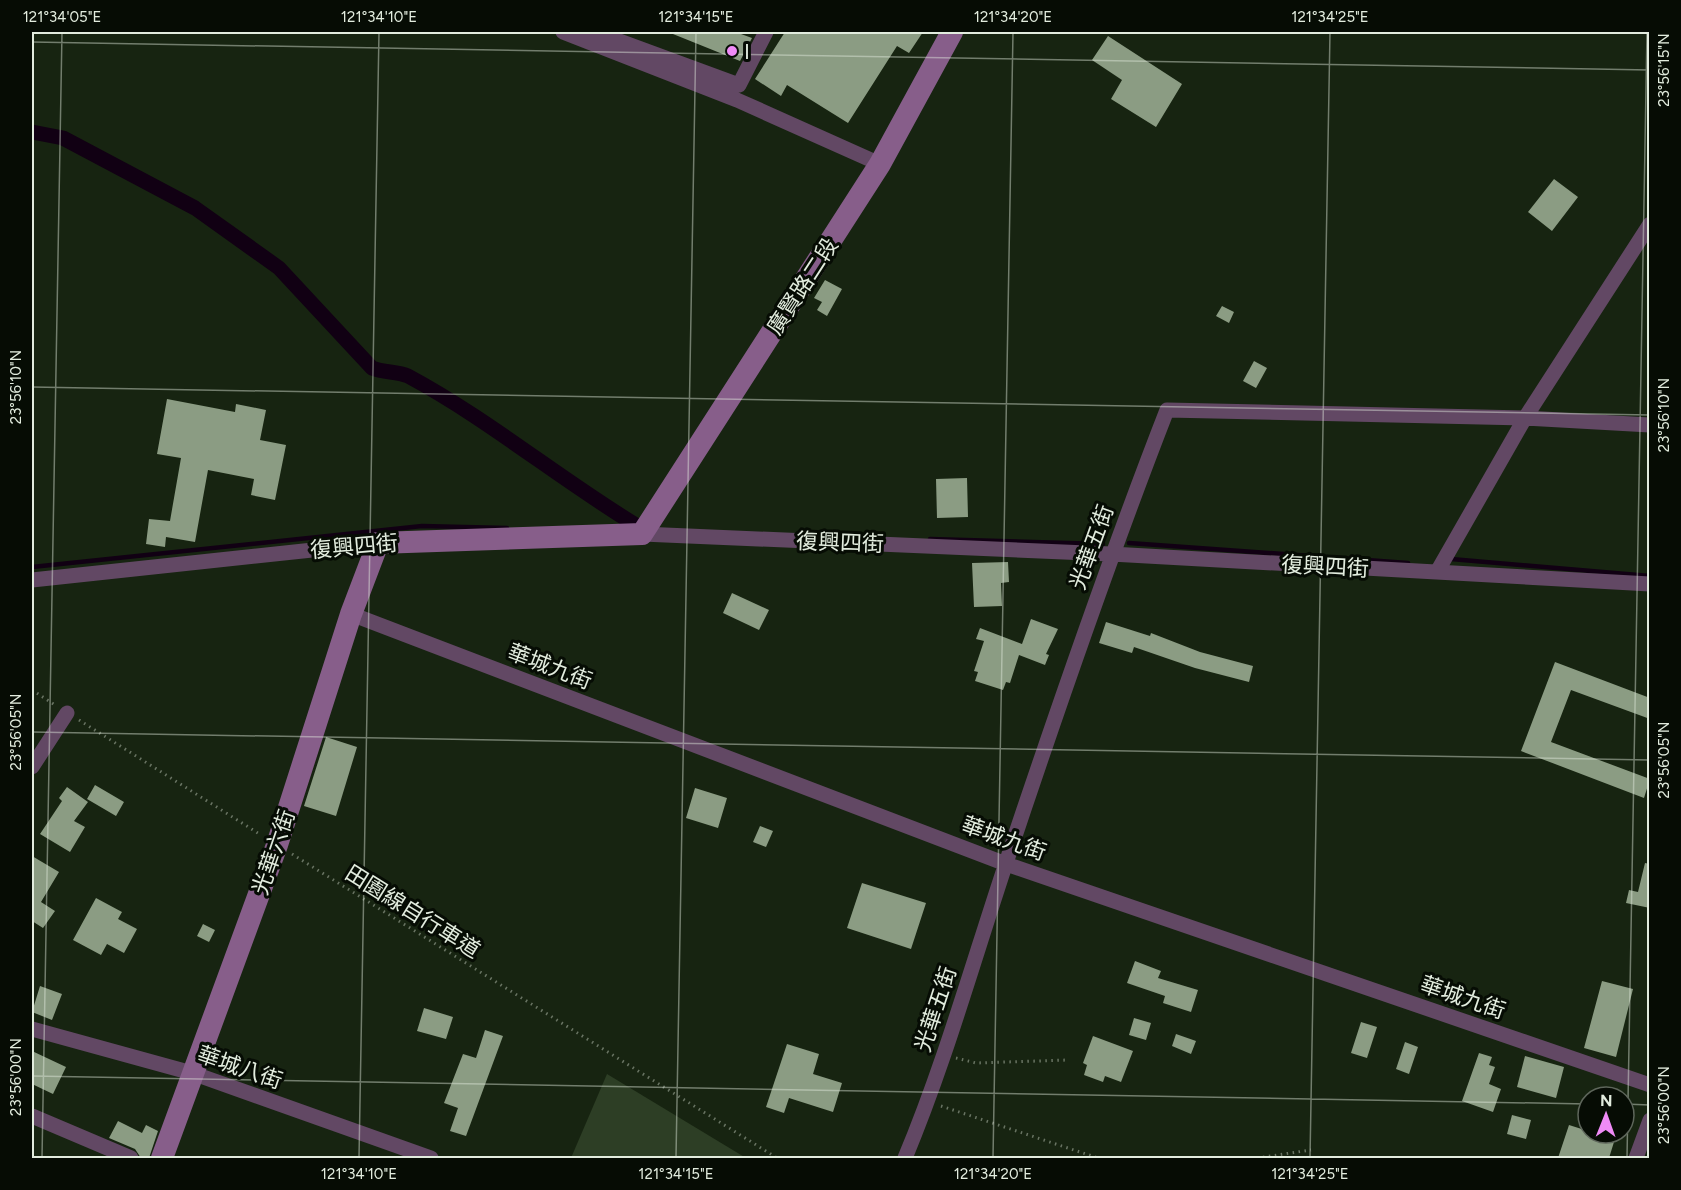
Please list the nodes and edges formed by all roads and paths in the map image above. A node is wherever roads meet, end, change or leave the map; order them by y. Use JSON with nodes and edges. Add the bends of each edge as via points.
{"nodes":[{"id":1,"x":562,"y":32,"type":"edge"},
{"id":2,"x":595,"y":32,"type":"edge"},
{"id":3,"x":766,"y":32,"type":"edge"},
{"id":4,"x":952,"y":32,"type":"edge"},
{"id":5,"x":880,"y":164,"type":"junction"},
{"id":6,"x":1650,"y":224,"type":"edge"},
{"id":7,"x":1525,"y":418,"type":"junction"},
{"id":8,"x":1650,"y":425,"type":"edge"},
{"id":9,"x":642,"y":534,"type":"junction"},
{"id":10,"x":378,"y":543,"type":"junction"},
{"id":11,"x":1111,"y":554,"type":"junction"},
{"id":12,"x":1437,"y":572,"type":"junction"},
{"id":13,"x":32,"y":580,"type":"edge"},
{"id":14,"x":1650,"y":584,"type":"edge"},
{"id":15,"x":351,"y":614,"type":"junction"},
{"id":16,"x":32,"y":690,"type":"edge"},
{"id":17,"x":67,"y":713,"type":"junction"},
{"id":18,"x":32,"y":767,"type":"edge"},
{"id":19,"x":277,"y":845,"type":"junction"},
{"id":20,"x":1006,"y":864,"type":"junction"},
{"id":21,"x":32,"y":1029,"type":"edge"},
{"id":22,"x":944,"y":1055,"type":"junction"},
{"id":23,"x":1068,"y":1060,"type":"dead end"},
{"id":24,"x":192,"y":1073,"type":"junction"},
{"id":25,"x":1650,"y":1084,"type":"edge"},
{"id":26,"x":928,"y":1102,"type":"junction"},
{"id":27,"x":32,"y":1116,"type":"edge"},
{"id":28,"x":1650,"y":1120,"type":"edge"},
{"id":29,"x":1311,"y":1150,"type":"dead end"},
{"id":30,"x":131,"y":1158,"type":"edge"},
{"id":31,"x":162,"y":1158,"type":"edge"},
{"id":32,"x":431,"y":1158,"type":"edge"},
{"id":33,"x":777,"y":1158,"type":"edge"},
{"id":34,"x":905,"y":1158,"type":"edge"},
{"id":35,"x":1098,"y":1158,"type":"edge"},
{"id":36,"x":1257,"y":1158,"type":"edge"},
{"id":37,"x":1636,"y":1158,"type":"edge"}],
"edges":[{"from":1,"to":5,"type":"street","via":[[737,100]]},
{"from":2,"to":3,"type":"street","via":[[739,85]]},
{"from":4,"to":5,"type":"street","name":"廣賢路二段"},
{"from":5,"to":9,"type":"street","name":"廣賢路二段"},
{"from":6,"to":7,"type":"street"},
{"from":7,"to":8,"type":"street","name":"光華五街"},
{"from":7,"to":11,"type":"street","name":"光華五街","via":[[1167,410]]},
{"from":7,"to":12,"type":"street"},
{"from":9,"to":10,"type":"street","name":"復興四街"},
{"from":9,"to":11,"type":"street","name":"復興四街"},
{"from":10,"to":13,"type":"street","name":"復興四街"},
{"from":10,"to":15,"type":"street","name":"光華六街"},
{"from":11,"to":12,"type":"street","name":"復興四街"},
{"from":11,"to":20,"type":"street","name":"光華五街"},
{"from":12,"to":14,"type":"street","name":"復興四街"},
{"from":15,"to":19,"type":"street","name":"光華六街"},
{"from":15,"to":20,"type":"street","name":"華城九街"},
{"from":16,"to":17,"type":"path","name":"田園線自行車道"},
{"from":17,"to":18,"type":"street"},
{"from":17,"to":19,"type":"path","name":"田園線自行車道"},
{"from":19,"to":24,"type":"street","name":"光華六街"},
{"from":19,"to":33,"type":"path","name":"田園線自行車道"},
{"from":20,"to":22,"type":"street","name":"光華五街"},
{"from":20,"to":25,"type":"street","name":"華城九街"},
{"from":21,"to":24,"type":"street","name":"華城八街"},
{"from":22,"to":23,"type":"path","via":[[976,1063]]},
{"from":22,"to":26,"type":"street","name":"光華五街"},
{"from":24,"to":31,"type":"street","name":"光華六街"},
{"from":24,"to":32,"type":"street","name":"華城八街"},
{"from":26,"to":34,"type":"street","name":"光華五街"},
{"from":26,"to":35,"type":"path"},
{"from":27,"to":30,"type":"street"},
{"from":28,"to":37,"type":"street"},
{"from":29,"to":36,"type":"path"}]}
